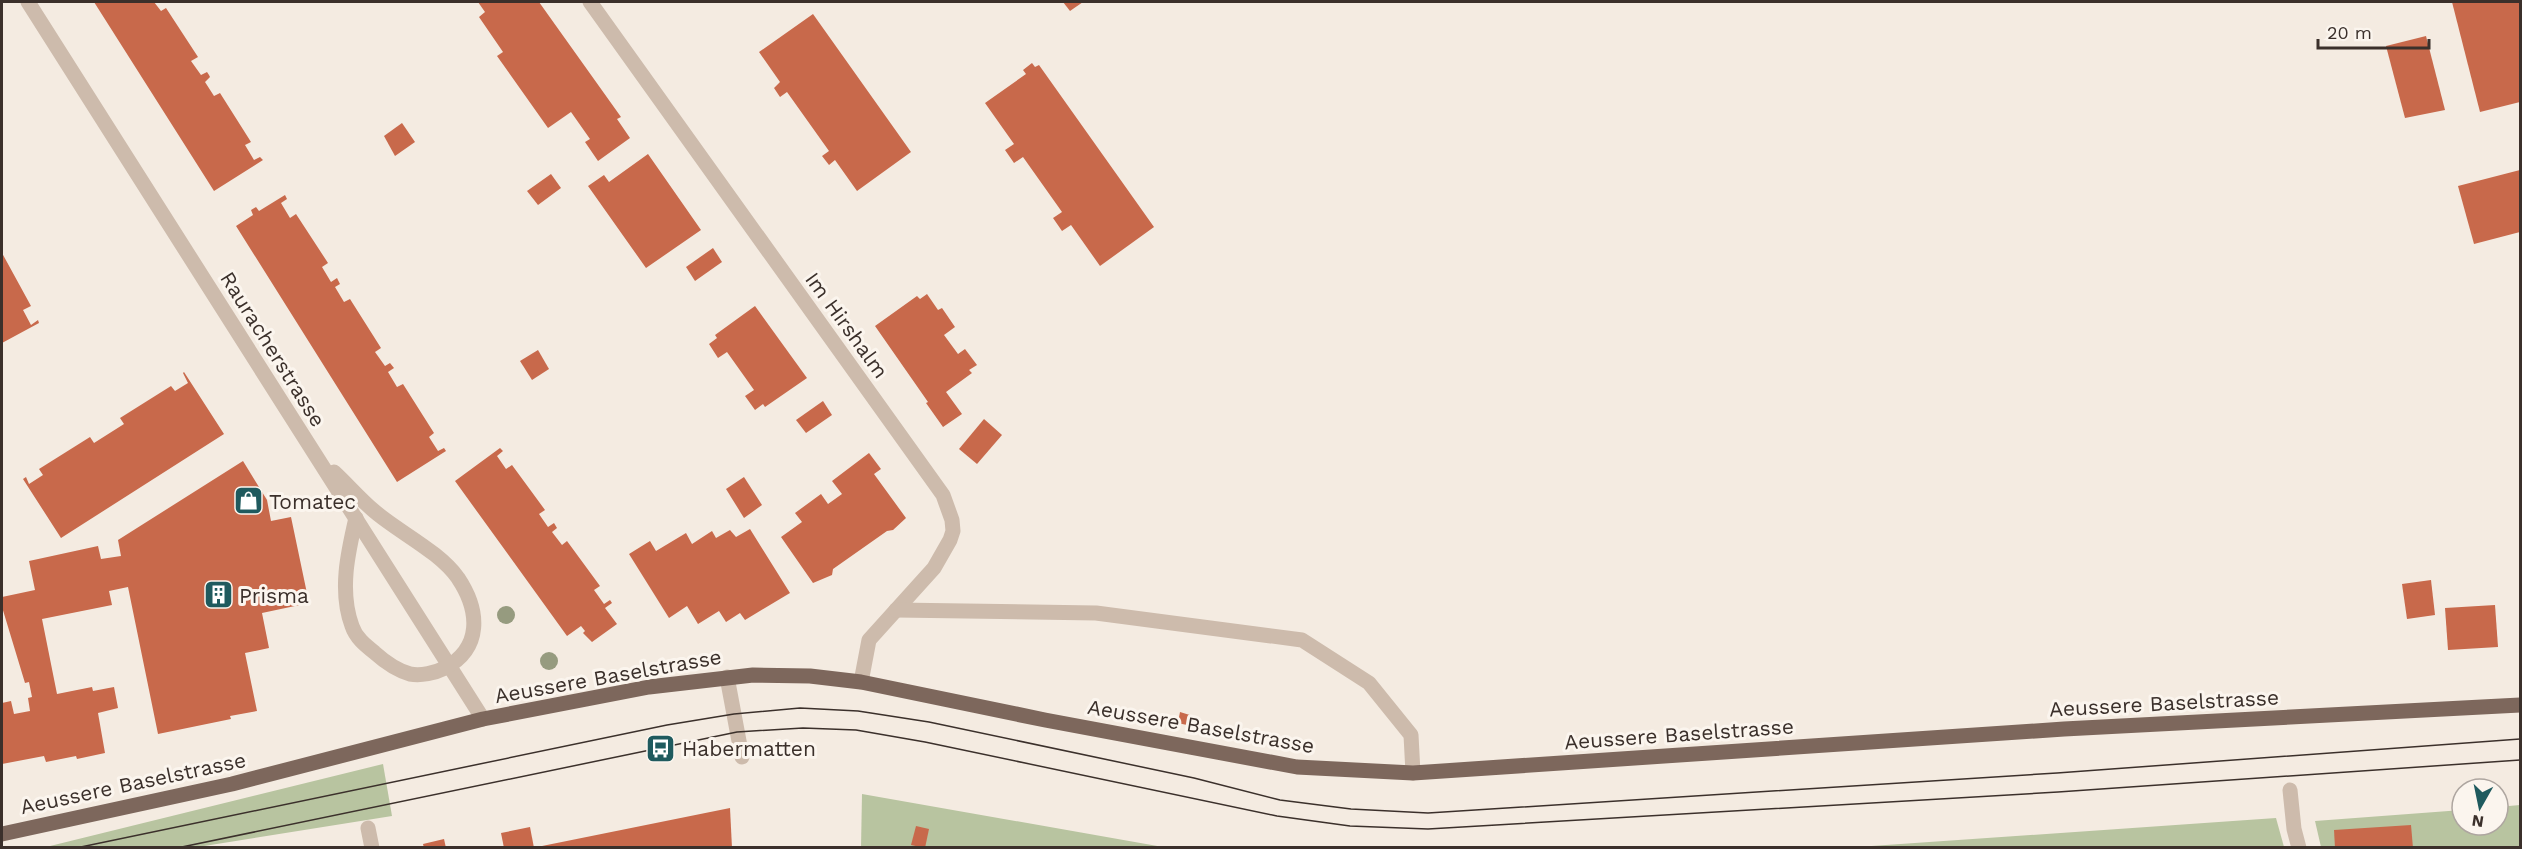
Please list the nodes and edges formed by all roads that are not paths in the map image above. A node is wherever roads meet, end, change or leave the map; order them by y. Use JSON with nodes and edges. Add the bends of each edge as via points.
{"nodes":[{"id":1,"x":28,"y":2,"type":"edge"},
{"id":2,"x":590,"y":2,"type":"edge"},
{"id":3,"x":315,"y":453,"type":"junction"},
{"id":4,"x":356,"y":518,"type":"junction"},
{"id":5,"x":896,"y":610,"type":"junction"},
{"id":6,"x":450,"y":665,"type":"junction"},
{"id":7,"x":727,"y":677,"type":"junction"},
{"id":8,"x":861,"y":682,"type":"junction"},
{"id":9,"x":2520,"y":705,"type":"edge"},
{"id":10,"x":483,"y":719,"type":"junction"},
{"id":11,"x":742,"y":757,"type":"dead end"},
{"id":12,"x":1413,"y":773,"type":"junction"},
{"id":13,"x":2290,"y":790,"type":"dead end"},
{"id":14,"x":368,"y":828,"type":"dead end"},
{"id":15,"x":2,"y":834,"type":"edge"},
{"id":16,"x":372,"y":848,"type":"edge"},
{"id":17,"x":2299,"y":848,"type":"edge"}],
"edges":[{"from":1,"to":3,"type":"street","name":"Rauracherstrasse"},
{"from":2,"to":5,"type":"street","name":"Im Hirshalm","via":[[943,495],[952,520],[950,540],[934,568]]},
{"from":3,"to":4,"type":"street","name":"Rauracherstrasse"},
{"from":3,"to":6,"type":"street","via":[[372,510],[457,577],[468,596],[474,626],[470,645]]},
{"from":4,"to":6,"type":"street","name":"Rauracherstrasse"},
{"from":4,"to":6,"type":"street","via":[[346,562],[347,608],[352,627],[362,642],[390,666],[410,674],[434,673]]},
{"from":5,"to":8,"type":"street","name":"Im Hirshalm","via":[[870,640]]},
{"from":5,"to":12,"type":"street","via":[[1096,613],[1302,640],[1369,683],[1411,735]]},
{"from":6,"to":10,"type":"street","name":"Rauracherstrasse"},
{"from":7,"to":8,"type":"main road","name":"Aeussere Baselstrasse","via":[[810,676]]},
{"from":7,"to":10,"type":"main road","name":"Aeussere Baselstrasse","via":[[649,687]]},
{"from":7,"to":11,"type":"street"},
{"from":8,"to":12,"type":"main road","name":"Aeussere Baselstrasse","via":[[1297,767]]},
{"from":9,"to":12,"type":"main road","name":"Aeussere Baselstrasse","via":[[2064,729]]},
{"from":10,"to":15,"type":"main road","name":"Aeussere Baselstrasse","via":[[232,784]]},
{"from":13,"to":17,"type":"street"},
{"from":14,"to":16,"type":"street"}]}
